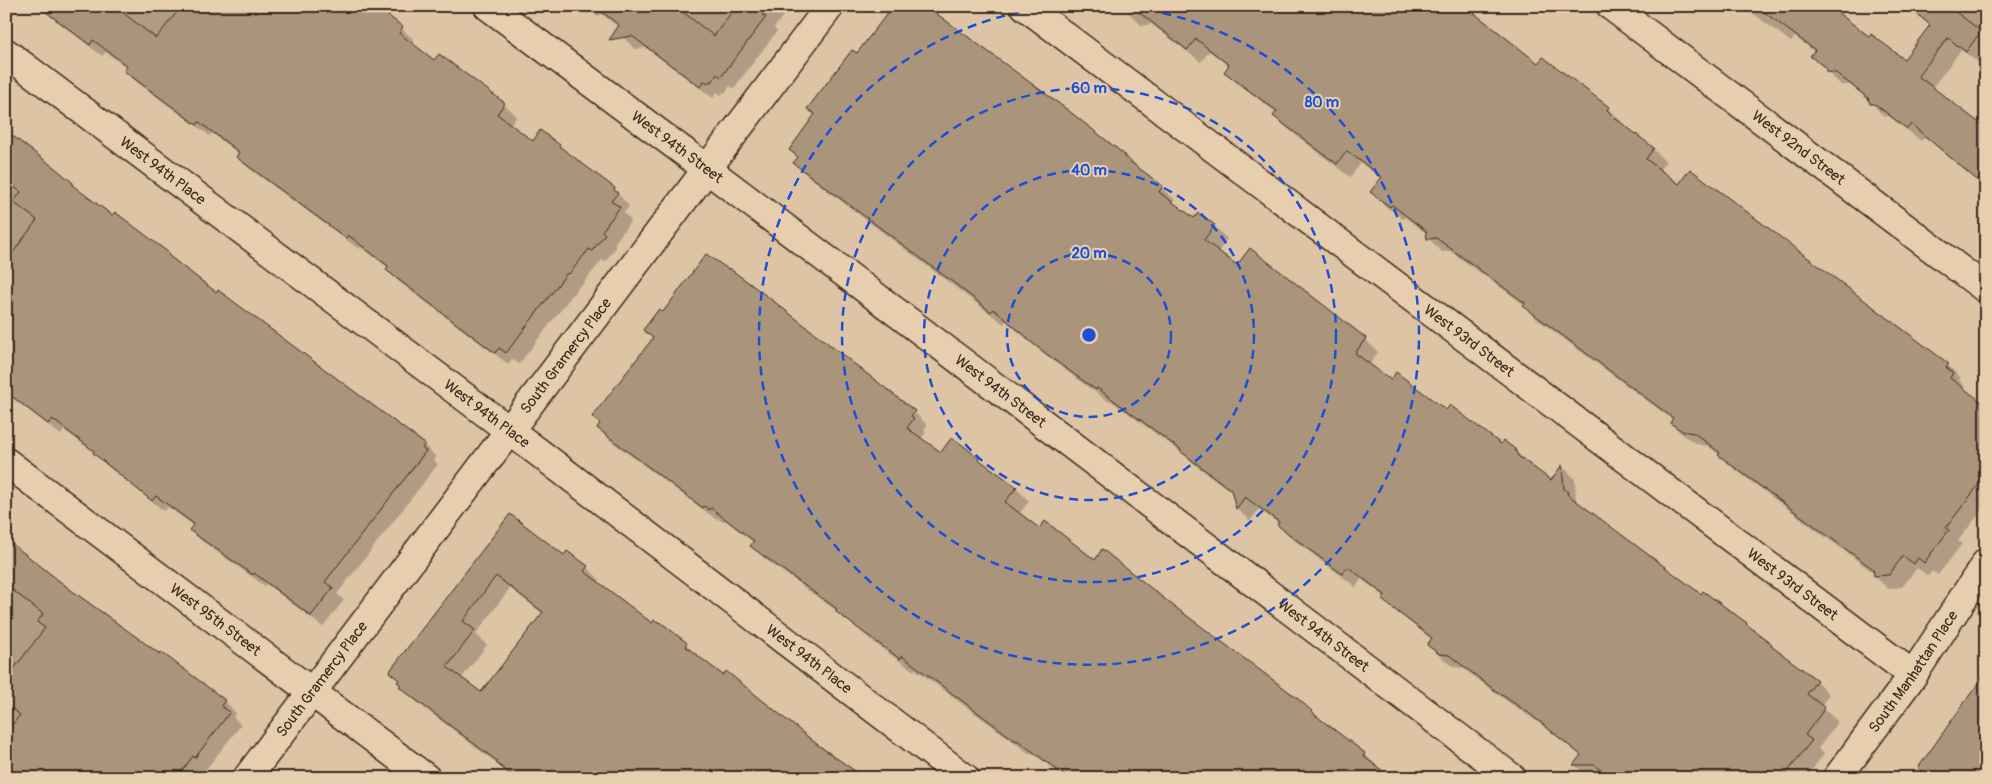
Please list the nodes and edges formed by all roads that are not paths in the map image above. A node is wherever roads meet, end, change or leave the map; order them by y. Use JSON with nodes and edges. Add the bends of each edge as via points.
{"nodes":[{"id":1,"x":488,"y":6,"type":"edge"},
{"id":2,"x":830,"y":6,"type":"edge"},
{"id":3,"x":1025,"y":6,"type":"edge"},
{"id":4,"x":1611,"y":6,"type":"edge"},
{"id":5,"x":6,"y":53,"type":"edge"},
{"id":6,"x":707,"y":169,"type":"junction"},
{"id":7,"x":1986,"y":289,"type":"edge"},
{"id":8,"x":510,"y":431,"type":"junction"},
{"id":9,"x":6,"y":462,"type":"edge"},
{"id":10,"x":1986,"y":563,"type":"edge"},
{"id":11,"x":1913,"y":675,"type":"junction"},
{"id":12,"x":312,"y":692,"type":"junction"},
{"id":13,"x":247,"y":778,"type":"edge"},
{"id":14,"x":426,"y":778,"type":"edge"},
{"id":15,"x":965,"y":778,"type":"edge"},
{"id":16,"x":1512,"y":778,"type":"edge"},
{"id":17,"x":1837,"y":778,"type":"edge"}],
"edges":[{"from":1,"to":6,"type":"street","name":"West 94th Street"},
{"from":2,"to":6,"type":"street","name":"South Gramercy Place"},
{"from":3,"to":11,"type":"street","name":"West 93rd Street"},
{"from":4,"to":7,"type":"street","name":"West 92nd Street"},
{"from":5,"to":8,"type":"street","name":"West 94th Place"},
{"from":6,"to":8,"type":"street","name":"South Gramercy Place"},
{"from":6,"to":16,"type":"street","name":"West 94th Street"},
{"from":8,"to":12,"type":"street","name":"South Gramercy Place"},
{"from":8,"to":15,"type":"street","name":"West 94th Place"},
{"from":9,"to":12,"type":"street","name":"West 95th Street"},
{"from":10,"to":11,"type":"street","name":"South Manhattan Place"},
{"from":11,"to":17,"type":"street","name":"South Manhattan Place"},
{"from":12,"to":13,"type":"street","name":"South Gramercy Place"},
{"from":12,"to":14,"type":"street","name":"West 95th Street"}]}
